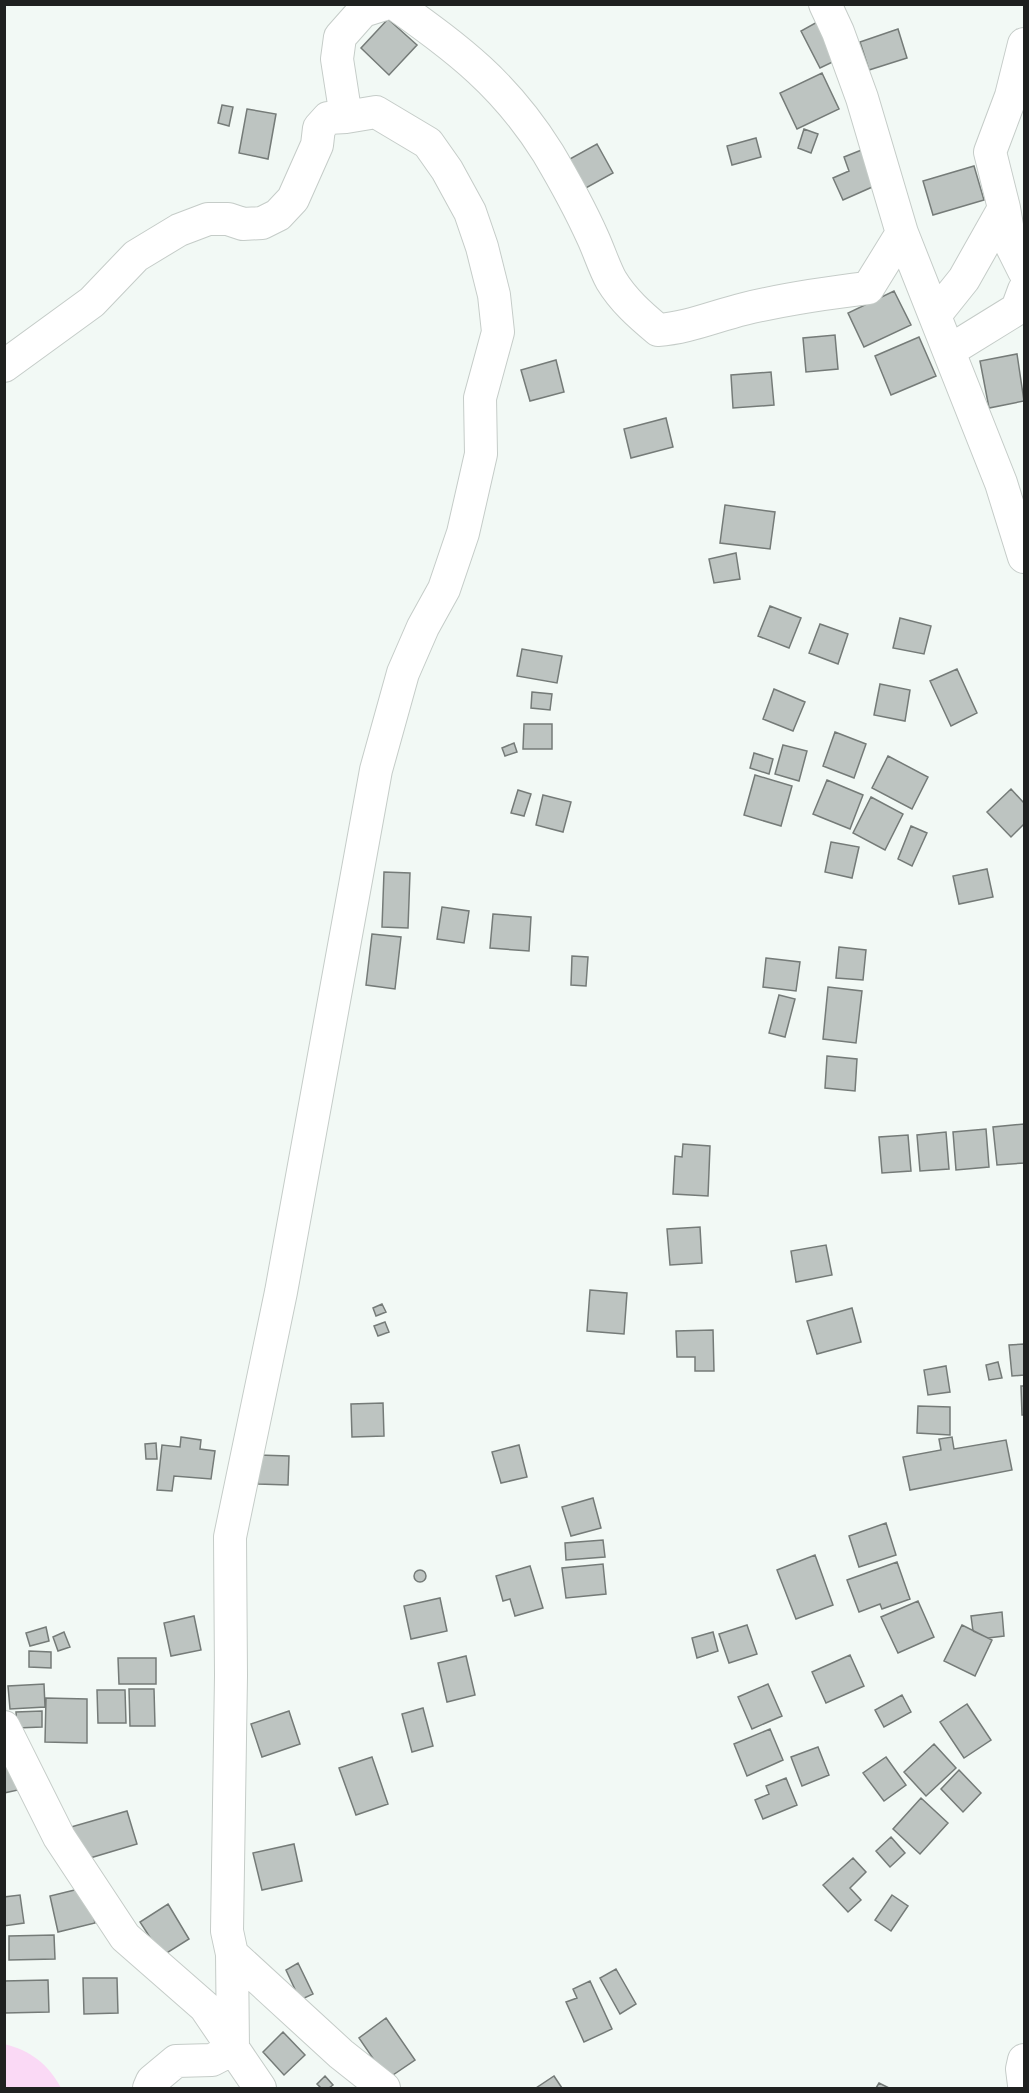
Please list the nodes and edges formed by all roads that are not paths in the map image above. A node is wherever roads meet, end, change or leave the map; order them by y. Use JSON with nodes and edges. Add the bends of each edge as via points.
{"nodes":[{"id":1,"x":385,"y":4,"type":"edge"},
{"id":2,"x":395,"y":4,"type":"edge"},
{"id":3,"x":825,"y":4,"type":"edge"},
{"id":4,"x":1024,"y":44,"type":"edge"},
{"id":5,"x":346,"y":117,"type":"junction"},
{"id":6,"x":1004,"y":208,"type":"junction"},
{"id":7,"x":902,"y":233,"type":"junction"},
{"id":8,"x":1024,"y":271,"type":"edge"},
{"id":9,"x":1024,"y":290,"type":"edge"},
{"id":10,"x":936,"y":314,"type":"junction"},
{"id":11,"x":950,"y":351,"type":"junction"},
{"id":12,"x":4,"y":366,"type":"edge"},
{"id":13,"x":1024,"y":557,"type":"edge"},
{"id":14,"x":4,"y":1727,"type":"edge"},
{"id":15,"x":232,"y":1954,"type":"junction"},
{"id":16,"x":233,"y":2049,"type":"junction"},
{"id":17,"x":1024,"y":2060,"type":"edge"},
{"id":18,"x":1024,"y":2085,"type":"edge"},
{"id":19,"x":149,"y":2088,"type":"edge"},
{"id":20,"x":260,"y":2088,"type":"edge"},
{"id":21,"x":384,"y":2088,"type":"edge"}],
"edges":[{"from":1,"to":5,"type":"street","via":[[363,11],[340,37],[337,60]]},
{"from":2,"to":7,"type":"street","via":[[459,50],[511,101],[548,153],[611,279],[635,312],[658,330],[680,328],[778,301],[868,288]]},
{"from":3,"to":7,"type":"street","via":[[862,99]]},
{"from":4,"to":6,"type":"street","via":[[1011,96],[990,152]]},
{"from":5,"to":12,"type":"street","via":[[328,118],[319,128],[317,145],[293,200],[278,215],[262,223],[208,219],[179,230],[136,256],[92,302]]},
{"from":5,"to":15,"type":"street","via":[[376,112],[428,144],[447,170],[470,212],[482,247],[498,332],[480,398],[481,454],[463,533],[444,589],[403,673],[376,770],[281,1292],[230,1537],[227,1931]]},
{"from":6,"to":8,"type":"street","via":[[1010,243]]},
{"from":6,"to":10,"type":"street","via":[[964,279]]},
{"from":7,"to":10,"type":"street"},
{"from":9,"to":11,"type":"street","via":[[1017,309]]},
{"from":10,"to":11,"type":"street"},
{"from":11,"to":13,"type":"street","via":[[1001,483]]},
{"from":14,"to":16,"type":"street","via":[[58,1837],[125,1937],[205,2007]]},
{"from":15,"to":16,"type":"street"},
{"from":15,"to":21,"type":"street"},
{"from":16,"to":19,"type":"street","via":[[212,2060],[176,2061]]},
{"from":16,"to":20,"type":"street"},
{"from":17,"to":18,"type":"street"}]}
